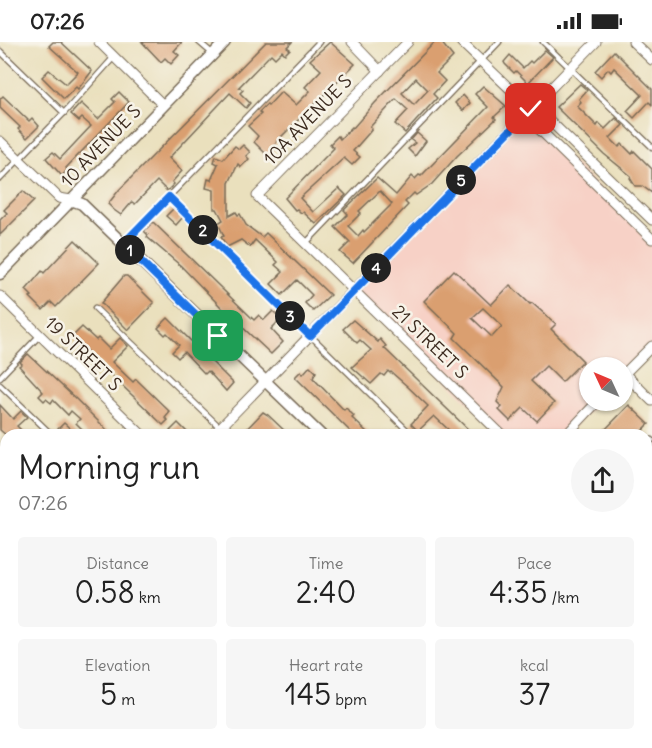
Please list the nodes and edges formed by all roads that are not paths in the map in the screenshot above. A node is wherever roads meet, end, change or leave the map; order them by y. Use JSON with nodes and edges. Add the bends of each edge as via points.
{"nodes":[{"id":1,"x":99,"y":42,"type":"edge"},
{"id":2,"x":199,"y":42,"type":"edge"},
{"id":3,"x":225,"y":42,"type":"edge"},
{"id":4,"x":319,"y":42,"type":"edge"},
{"id":5,"x":352,"y":42,"type":"edge"},
{"id":6,"x":408,"y":42,"type":"edge"},
{"id":7,"x":461,"y":42,"type":"edge"},
{"id":8,"x":500,"y":42,"type":"edge"},
{"id":9,"x":543,"y":42,"type":"edge"},
{"id":10,"x":596,"y":42,"type":"edge"},
{"id":11,"x":633,"y":42,"type":"edge"},
{"id":12,"x":0,"y":51,"type":"edge"},
{"id":13,"x":213,"y":54,"type":"junction"},
{"id":14,"x":114,"y":57,"type":"junction"},
{"id":15,"x":652,"y":60,"type":"edge"},
{"id":16,"x":481,"y":61,"type":"junction"},
{"id":17,"x":572,"y":68,"type":"junction"},
{"id":18,"x":380,"y":71,"type":"junction"},
{"id":19,"x":163,"y":105,"type":"junction"},
{"id":20,"x":531,"y":109,"type":"junction"},
{"id":21,"x":64,"y":113,"type":"junction"},
{"id":22,"x":0,"y":141,"type":"edge"},
{"id":23,"x":652,"y":147,"type":"edge"},
{"id":24,"x":19,"y":160,"type":"junction"},
{"id":25,"x":0,"y":180,"type":"edge"},
{"id":26,"x":257,"y":196,"type":"joint"},
{"id":27,"x":169,"y":197,"type":"junction"},
{"id":28,"x":71,"y":200,"type":"junction"},
{"id":29,"x":652,"y":220,"type":"edge"},
{"id":30,"x":652,"y":239,"type":"edge"},
{"id":31,"x":306,"y":243,"type":"junction"},
{"id":32,"x":123,"y":244,"type":"junction"},
{"id":33,"x":0,"y":274,"type":"edge"},
{"id":34,"x":353,"y":291,"type":"junction"},
{"id":35,"x":0,"y":296,"type":"edge"},
{"id":36,"x":95,"y":308,"type":"dead end"},
{"id":37,"x":40,"y":335,"type":"junction"},
{"id":38,"x":310,"y":336,"type":"junction"},
{"id":39,"x":652,"y":346,"type":"edge"},
{"id":40,"x":633,"y":366,"type":"edge"},
{"id":41,"x":0,"y":377,"type":"edge"},
{"id":42,"x":266,"y":381,"type":"junction"},
{"id":43,"x":633,"y":383,"type":"edge"},
{"id":44,"x":0,"y":385,"type":"edge"},
{"id":45,"x":652,"y":401,"type":"edge"},
{"id":46,"x":589,"y":411,"type":"edge"},
{"id":47,"x":46,"y":429,"type":"edge"},
{"id":48,"x":136,"y":429,"type":"edge"},
{"id":49,"x":216,"y":429,"type":"edge"},
{"id":50,"x":224,"y":429,"type":"edge"},
{"id":51,"x":315,"y":429,"type":"edge"},
{"id":52,"x":406,"y":429,"type":"edge"},
{"id":53,"x":496,"y":429,"type":"edge"},
{"id":54,"x":572,"y":429,"type":"edge"}],
"edges":[{"from":1,"to":14,"type":"street"},
{"from":2,"to":13,"type":"lane"},
{"from":3,"to":13,"type":"street","name":"10 AVENUE S"},
{"from":4,"to":27,"type":"lane"},
{"from":5,"to":18,"type":"street"},
{"from":6,"to":18,"type":"street","name":"10A AVENUE S"},
{"from":7,"to":16,"type":"street"},
{"from":8,"to":16,"type":"lane"},
{"from":9,"to":17,"type":"lane"},
{"from":10,"to":17,"type":"street"},
{"from":11,"to":15,"type":"street"},
{"from":12,"to":21,"type":"lane"},
{"from":13,"to":19,"type":"street","name":"10 AVENUE S"},
{"from":14,"to":19,"type":"street"},
{"from":14,"to":21,"type":"lane"},
{"from":16,"to":20,"type":"street"},
{"from":16,"to":31,"type":"lane"},
{"from":17,"to":20,"type":"street"},
{"from":17,"to":23,"type":"lane"},
{"from":18,"to":26,"type":"street","name":"10A AVENUE S"},
{"from":19,"to":28,"type":"street","name":"10 AVENUE S"},
{"from":20,"to":29,"type":"street","via":[[547,118]]},
{"from":20,"to":30,"type":"street","via":[[537,127]]},
{"from":20,"to":34,"type":"street"},
{"from":21,"to":24,"type":"lane"},
{"from":22,"to":24,"type":"street"},
{"from":24,"to":25,"type":"lane"},
{"from":24,"to":28,"type":"street","via":[[59,198]]},
{"from":26,"to":31,"type":"street","name":"21 STREET S"},
{"from":27,"to":32,"type":"lane"},
{"from":27,"to":38,"type":"lane"},
{"from":28,"to":32,"type":"street","via":[[82,204]]},
{"from":28,"to":33,"type":"street","name":"10 AVENUE S"},
{"from":31,"to":34,"type":"street","name":"21 STREET S"},
{"from":32,"to":42,"type":"street"},
{"from":34,"to":38,"type":"street"},
{"from":34,"to":53,"type":"street","name":"21 STREET S"},
{"from":35,"to":37,"type":"street","name":"19 STREET S"},
{"from":36,"to":49,"type":"lane"},
{"from":37,"to":41,"type":"lane"},
{"from":37,"to":48,"type":"street","name":"19 STREET S"},
{"from":38,"to":42,"type":"street"},
{"from":38,"to":52,"type":"lane"},
{"from":39,"to":40,"type":"street"},
{"from":42,"to":50,"type":"street"},
{"from":42,"to":51,"type":"street"},
{"from":43,"to":45,"type":"street"},
{"from":44,"to":47,"type":"lane"},
{"from":46,"to":54,"type":"street"}]}
